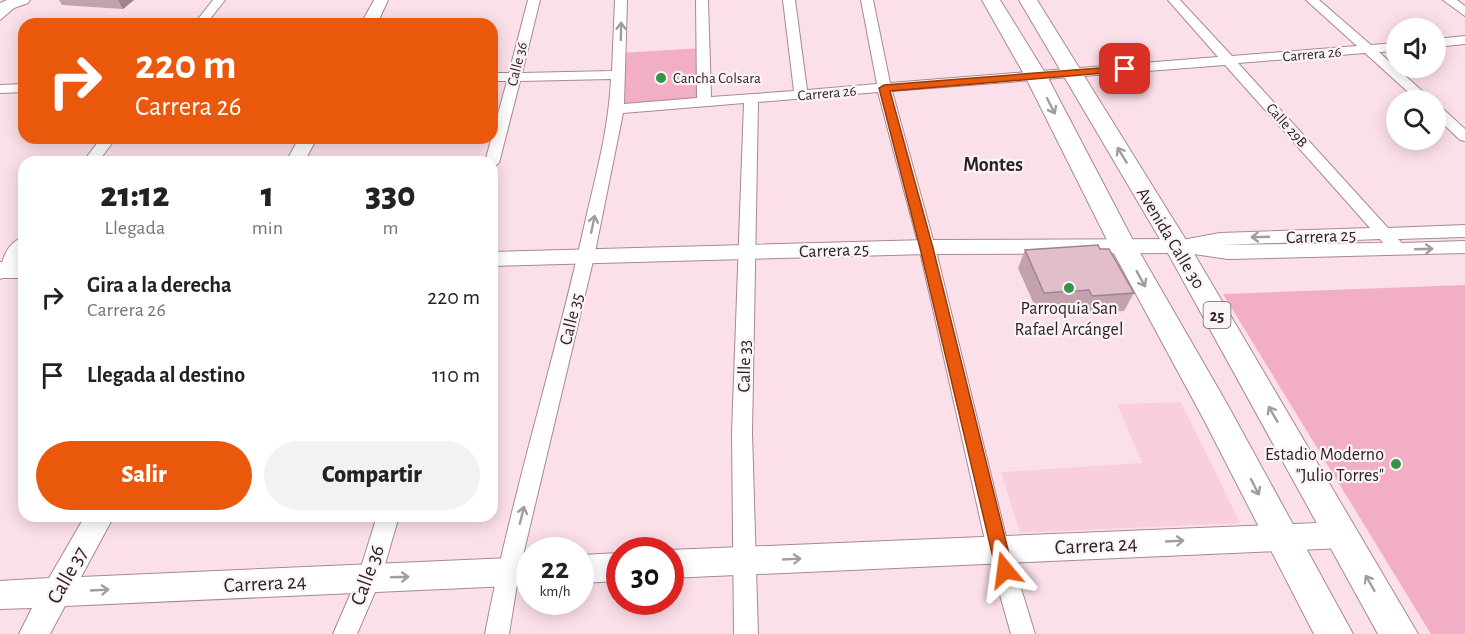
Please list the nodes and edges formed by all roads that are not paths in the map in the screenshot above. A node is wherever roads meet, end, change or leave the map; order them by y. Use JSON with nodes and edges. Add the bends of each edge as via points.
{"nodes":[{"id":1,"x":219,"y":0,"type":"edge"},
{"id":2,"x":381,"y":0,"type":"edge"},
{"id":3,"x":534,"y":0,"type":"edge"},
{"id":4,"x":621,"y":0,"type":"edge"},
{"id":5,"x":702,"y":0,"type":"edge"},
{"id":6,"x":789,"y":0,"type":"edge"},
{"id":7,"x":867,"y":0,"type":"edge"},
{"id":8,"x":991,"y":0,"type":"edge"},
{"id":9,"x":1028,"y":0,"type":"edge"},
{"id":10,"x":1174,"y":0,"type":"edge"},
{"id":11,"x":1312,"y":0,"type":"edge"},
{"id":12,"x":1449,"y":0,"type":"edge"},
{"id":13,"x":12,"y":4,"type":"edge"},
{"id":14,"x":1465,"y":12,"type":"edge"},
{"id":15,"x":0,"y":16,"type":"edge"},
{"id":16,"x":205,"y":18,"type":"edge"},
{"id":17,"x":372,"y":18,"type":"edge"},
{"id":18,"x":1465,"y":40,"type":"edge"},
{"id":19,"x":1446,"y":42,"type":"edge"},
{"id":20,"x":1386,"y":48,"type":"edge"},
{"id":21,"x":1368,"y":50,"type":"junction"},
{"id":22,"x":1229,"y":61,"type":"junction"},
{"id":23,"x":1071,"y":73,"type":"junction"},
{"id":24,"x":618,"y":75,"type":"junction"},
{"id":25,"x":514,"y":76,"type":"junction"},
{"id":26,"x":1036,"y":76,"type":"junction"},
{"id":27,"x":498,"y":77,"type":"edge"},
{"id":28,"x":18,"y":88,"type":"edge"},
{"id":29,"x":884,"y":88,"type":"junction"},
{"id":30,"x":0,"y":89,"type":"edge"},
{"id":31,"x":1414,"y":90,"type":"edge"},
{"id":32,"x":801,"y":95,"type":"junction"},
{"id":33,"x":751,"y":99,"type":"junction"},
{"id":34,"x":704,"y":102,"type":"junction"},
{"id":35,"x":617,"y":109,"type":"junction"},
{"id":36,"x":1446,"y":119,"type":"edge"},
{"id":37,"x":1465,"y":136,"type":"edge"},
{"id":38,"x":498,"y":139,"type":"edge"},
{"id":39,"x":104,"y":144,"type":"edge"},
{"id":40,"x":95,"y":156,"type":"edge"},
{"id":41,"x":1459,"y":231,"type":"edge"},
{"id":42,"x":1385,"y":234,"type":"junction"},
{"id":43,"x":1465,"y":245,"type":"edge"},
{"id":44,"x":1123,"y":246,"type":"junction"},
{"id":45,"x":1177,"y":246,"type":"junction"},
{"id":46,"x":927,"y":248,"type":"junction"},
{"id":47,"x":18,"y":250,"type":"edge"},
{"id":48,"x":1399,"y":250,"type":"junction"},
{"id":49,"x":746,"y":253,"type":"junction"},
{"id":50,"x":586,"y":257,"type":"junction"},
{"id":51,"x":498,"y":259,"type":"edge"},
{"id":52,"x":18,"y":270,"type":"edge"},
{"id":53,"x":1,"y":271,"type":"edge"},
{"id":54,"x":97,"y":522,"type":"edge"},
{"id":55,"x":386,"y":522,"type":"edge"},
{"id":56,"x":1342,"y":535,"type":"junction"},
{"id":57,"x":1281,"y":536,"type":"junction"},
{"id":58,"x":526,"y":537,"type":"edge"},
{"id":59,"x":998,"y":549,"type":"junction"},
{"id":60,"x":742,"y":561,"type":"junction"},
{"id":61,"x":684,"y":563,"type":"edge"},
{"id":62,"x":516,"y":572,"type":"edge"},
{"id":63,"x":369,"y":578,"type":"junction"},
{"id":64,"x":516,"y":580,"type":"edge"},
{"id":65,"x":57,"y":592,"type":"junction"},
{"id":66,"x":0,"y":595,"type":"edge"},
{"id":67,"x":34,"y":634,"type":"edge"},
{"id":68,"x":345,"y":634,"type":"edge"},
{"id":69,"x":497,"y":634,"type":"edge"},
{"id":70,"x":746,"y":634,"type":"edge"},
{"id":71,"x":1023,"y":634,"type":"edge"},
{"id":72,"x":1334,"y":634,"type":"edge"},
{"id":73,"x":1400,"y":634,"type":"edge"}],
"edges":[{"from":1,"to":16,"type":"street"},
{"from":2,"to":17,"type":"street"},
{"from":3,"to":25,"type":"street","name":"Calle 36"},
{"from":24,"to":4,"type":"street","name":"Calle 35","one_way":true},
{"from":5,"to":34,"type":"street"},
{"from":6,"to":32,"type":"street"},
{"from":7,"to":29,"type":"street"},
{"from":8,"to":26,"type":"highway"},
{"from":9,"to":23,"type":"highway","name":"Avenida Calle 30","number":"25"},
{"from":10,"to":22,"type":"street","name":"Calle 29B"},
{"from":11,"to":21,"type":"street"},
{"from":12,"to":14,"type":"street"},
{"from":13,"to":15,"type":"street"},
{"from":18,"to":19,"type":"street"},
{"from":20,"to":21,"type":"street","name":"Carrera 26"},
{"from":21,"to":22,"type":"street","name":"Carrera 26"},
{"from":21,"to":31,"type":"street"},
{"from":22,"to":23,"type":"street","name":"Carrera 26"},
{"from":22,"to":42,"type":"street","name":"Calle 29B"},
{"from":23,"to":26,"type":"street","name":"Carrera 26"},
{"from":45,"to":23,"type":"highway","name":"Avenida Calle 30","number":"25","one_way":true},
{"from":24,"to":25,"type":"street"},
{"from":24,"to":35,"type":"street","name":"Calle 35"},
{"from":25,"to":27,"type":"street"},
{"from":25,"to":38,"type":"street","name":"Calle 36"},
{"from":26,"to":29,"type":"street","name":"Carrera 26"},
{"from":26,"to":44,"type":"highway","one_way":true},
{"from":28,"to":30,"type":"street"},
{"from":29,"to":32,"type":"street","name":"Carrera 26"},
{"from":29,"to":46,"type":"street"},
{"from":32,"to":33,"type":"street","name":"Carrera 26"},
{"from":33,"to":34,"type":"street","name":"Carrera 26"},
{"from":33,"to":49,"type":"street","name":"Calle 33"},
{"from":34,"to":35,"type":"street","name":"Carrera 26"},
{"from":50,"to":35,"type":"street","name":"Calle 35","one_way":true},
{"from":36,"to":37,"type":"street"},
{"from":39,"to":40,"type":"street"},
{"from":41,"to":42,"type":"street","name":"Carrera 25"},
{"from":41,"to":43,"type":"street"},
{"from":42,"to":45,"type":"street","name":"Carrera 25","one_way":true,"via":[[1220,239]]},
{"from":42,"to":48,"type":"street","name":"Calle 29B"},
{"from":48,"to":43,"type":"street","name":"Carrera 25","one_way":true},
{"from":44,"to":45,"type":"street","name":"Carrera 25"},
{"from":44,"to":46,"type":"street","name":"Carrera 25"},
{"from":44,"to":57,"type":"highway","one_way":true},
{"from":45,"to":48,"type":"street","name":"Carrera 25","via":[[1228,253]]},
{"from":56,"to":45,"type":"highway","name":"Avenida Calle 30","number":"25","one_way":true},
{"from":46,"to":49,"type":"street","name":"Carrera 25"},
{"from":46,"to":59,"type":"street"},
{"from":47,"to":53,"type":"street"},
{"from":49,"to":50,"type":"street","name":"Carrera 25"},
{"from":49,"to":60,"type":"street","name":"Calle 33"},
{"from":50,"to":51,"type":"street","name":"Carrera 25"},
{"from":58,"to":50,"type":"street","name":"Calle 35","one_way":true},
{"from":52,"to":53,"type":"street"},
{"from":54,"to":65,"type":"street","name":"Calle 37"},
{"from":55,"to":63,"type":"street","name":"Calle 36"},
{"from":56,"to":57,"type":"street","name":"Carrera 24"},
{"from":73,"to":56,"type":"highway","name":"Avenida Calle 30","number":"25","one_way":true},
{"from":59,"to":57,"type":"street","name":"Carrera 24","one_way":true},
{"from":57,"to":72,"type":"highway"},
{"from":60,"to":59,"type":"street","name":"Carrera 24","one_way":true},
{"from":59,"to":71,"type":"street"},
{"from":60,"to":61,"type":"street","name":"Carrera 24"},
{"from":60,"to":70,"type":"street","name":"Calle 33"},
{"from":63,"to":62,"type":"street","name":"Carrera 24","one_way":true},
{"from":65,"to":63,"type":"street","name":"Carrera 24","one_way":true},
{"from":63,"to":68,"type":"street","name":"Calle 36"},
{"from":64,"to":69,"type":"street","name":"Calle 35"},
{"from":65,"to":66,"type":"street","name":"Carrera 24"},
{"from":65,"to":67,"type":"street","name":"Calle 37"}]}
